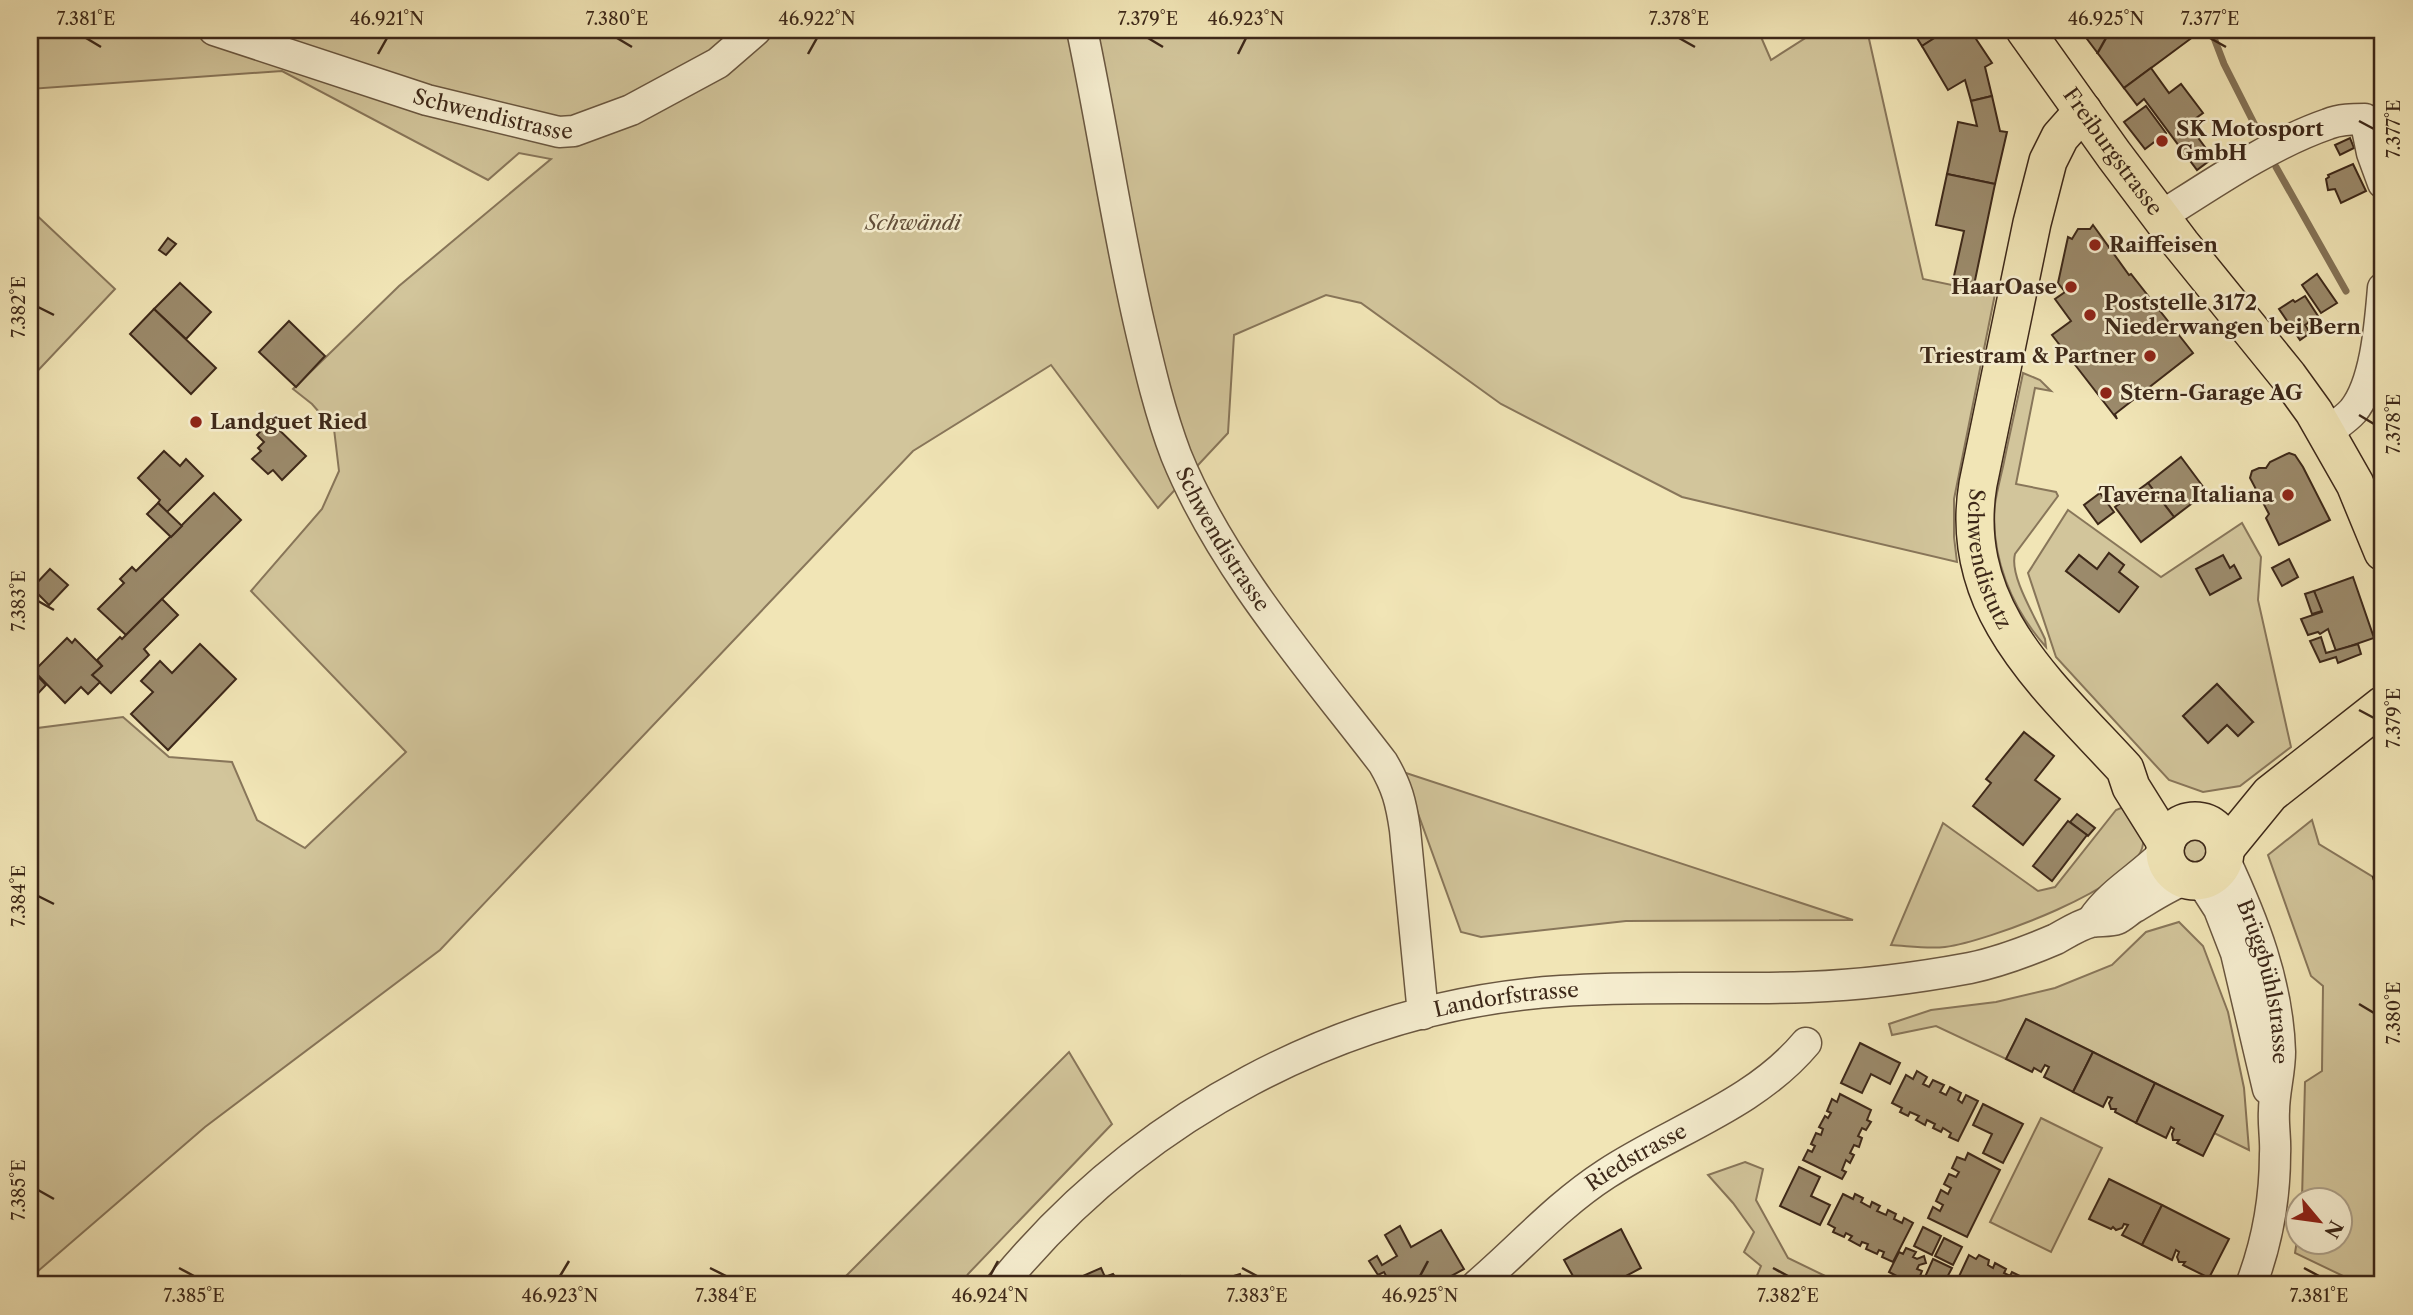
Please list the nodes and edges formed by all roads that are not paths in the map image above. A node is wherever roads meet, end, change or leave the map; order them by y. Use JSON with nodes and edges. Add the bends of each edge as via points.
{"nodes":[{"id":1,"x":214,"y":30,"type":"edge"},
{"id":2,"x":756,"y":30,"type":"edge"},
{"id":3,"x":1082,"y":30,"type":"edge"},
{"id":4,"x":2025,"y":30,"type":"edge"},
{"id":5,"x":2083,"y":111,"type":"junction"},
{"id":6,"x":2383,"y":183,"type":"edge"},
{"id":7,"x":2160,"y":217,"type":"junction"},
{"id":8,"x":2383,"y":288,"type":"edge"},
{"id":9,"x":2327,"y":432,"type":"junction"},
{"id":10,"x":2383,"y":552,"type":"edge"},
{"id":11,"x":2383,"y":705,"type":"edge"},
{"id":12,"x":2196,"y":851,"type":"junction"},
{"id":13,"x":1423,"y":1014,"type":"junction"},
{"id":14,"x":1806,"y":1043,"type":"dead end"},
{"id":15,"x":1000,"y":1285,"type":"edge"},
{"id":16,"x":1477,"y":1285,"type":"edge"},
{"id":17,"x":2251,"y":1285,"type":"edge"}],
"edges":[{"from":1,"to":2,"type":"street","name":"Schwendistrasse","via":[[427,100],[559,132],[631,110],[718,63]]},
{"from":3,"to":13,"type":"street","name":"Schwendistrasse","via":[[1118,228],[1155,393],[1177,456],[1240,572],[1395,783],[1405,830]]},
{"from":4,"to":5,"type":"main road","name":"Freiburgstrasse"},
{"from":5,"to":7,"type":"main road","name":"Freiburgstrasse"},
{"from":5,"to":12,"type":"main road","name":"Schwendistutz","via":[[2053,146],[2040,189],[1978,484],[1974,535],[1982,578],[2005,628],[2048,685],[2125,769],[2131,787]]},
{"from":6,"to":7,"type":"street","via":[[2365,118],[2347,119],[2273,149]]},
{"from":7,"to":9,"type":"main road","name":"Freiburgstrasse","via":[[2288,376]]},
{"from":8,"to":9,"type":"street","via":[[2367,385],[2353,411]]},
{"from":9,"to":10,"type":"main road","name":"Freiburgstrasse"},
{"from":11,"to":12,"type":"main road","via":[[2270,794],[2245,801]]},
{"from":12,"to":13,"type":"street","name":"Landorfstrasse","via":[[2146,871],[2101,906],[2090,922],[1996,961],[1902,979],[1806,987],[1559,991],[1496,998]]},
{"from":12,"to":17,"type":"street","name":"Brüggbühlstrasse","via":[[2236,953],[2274,1110],[2276,1153],[2270,1219]]},
{"from":13,"to":15,"type":"street","name":"Landorfstrasse","via":[[1302,1055],[1205,1106],[1134,1154],[1079,1200]]},
{"from":14,"to":16,"type":"street","name":"Riedstrasse","via":[[1774,1076],[1743,1097],[1589,1186]]}]}
